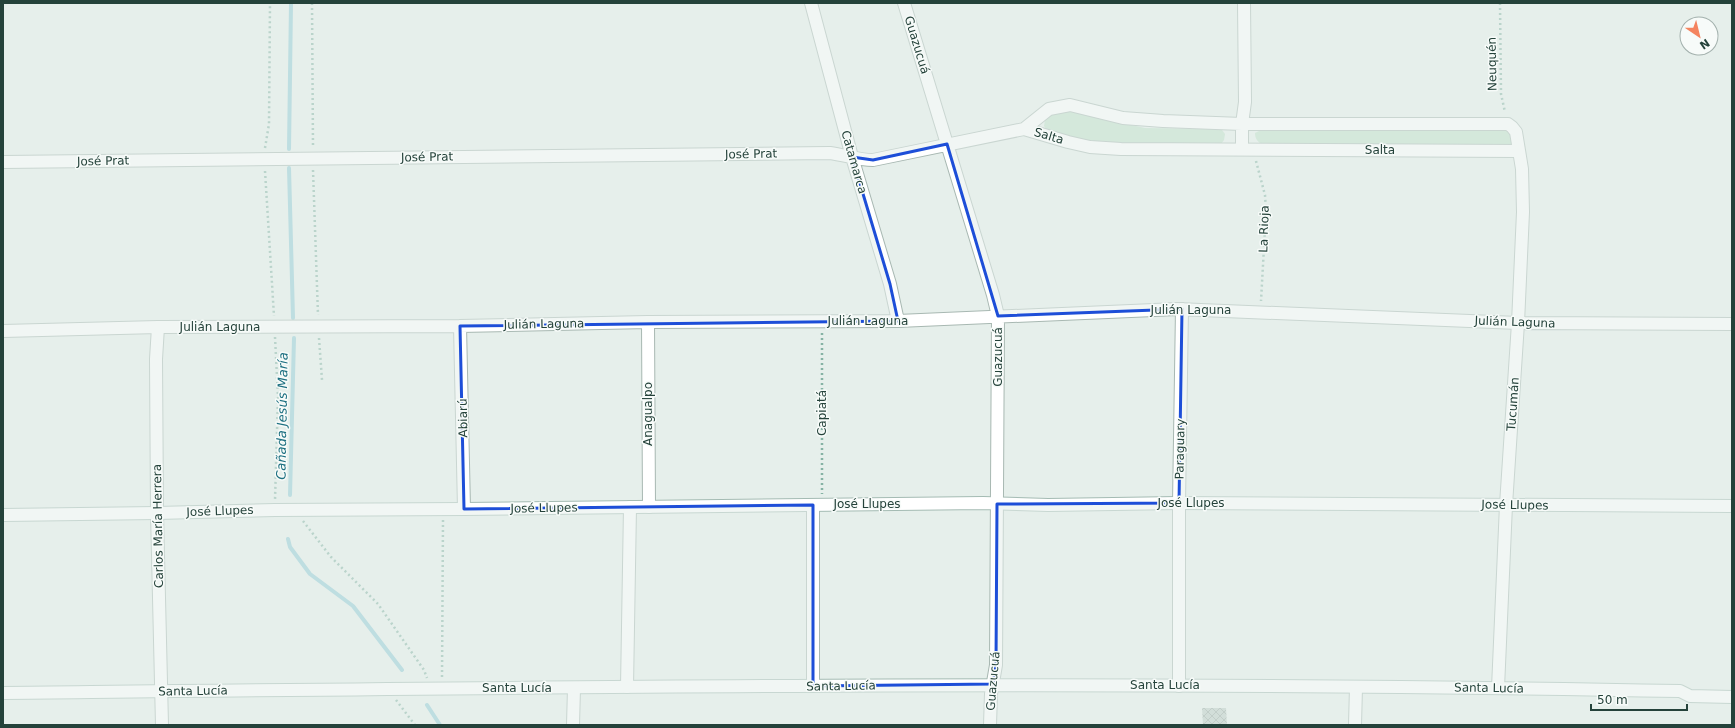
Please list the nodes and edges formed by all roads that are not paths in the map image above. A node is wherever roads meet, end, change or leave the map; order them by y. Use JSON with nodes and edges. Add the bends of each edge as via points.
{"nodes":[{"id":1,"x":811,"y":3,"type":"edge"},
{"id":2,"x":904,"y":3,"type":"edge"},
{"id":3,"x":1244,"y":3,"type":"edge"},
{"id":4,"x":1242,"y":124,"type":"junction"},
{"id":5,"x":1508,"y":124,"type":"joint"},
{"id":6,"x":1024,"y":129,"type":"junction"},
{"id":7,"x":947,"y":144,"type":"junction"},
{"id":8,"x":1246,"y":149,"type":"junction"},
{"id":9,"x":1518,"y":151,"type":"junction"},
{"id":10,"x":852,"y":157,"type":"junction"},
{"id":11,"x":3,"y":162,"type":"edge"},
{"id":12,"x":1182,"y":309,"type":"junction"},
{"id":13,"x":998,"y":316,"type":"junction"},
{"id":14,"x":898,"y":321,"type":"junction"},
{"id":15,"x":648,"y":322,"type":"junction"},
{"id":16,"x":1518,"y":323,"type":"junction"},
{"id":17,"x":1732,"y":324,"type":"edge"},
{"id":18,"x":460,"y":326,"type":"junction"},
{"id":19,"x":158,"y":328,"type":"junction"},
{"id":20,"x":3,"y":331,"type":"edge"},
{"id":21,"x":1179,"y":503,"type":"junction"},
{"id":22,"x":997,"y":504,"type":"junction"},
{"id":23,"x":818,"y":505,"type":"junction"},
{"id":24,"x":1506,"y":505,"type":"junction"},
{"id":25,"x":649,"y":506,"type":"junction"},
{"id":26,"x":1732,"y":506,"type":"edge"},
{"id":27,"x":630,"y":507,"type":"junction"},
{"id":28,"x":464,"y":509,"type":"junction"},
{"id":29,"x":157,"y":513,"type":"junction"},
{"id":30,"x":3,"y":515,"type":"edge"},
{"id":31,"x":992,"y":684,"type":"junction"},
{"id":32,"x":813,"y":686,"type":"junction"},
{"id":33,"x":1179,"y":686,"type":"junction"},
{"id":34,"x":1356,"y":687,"type":"junction"},
{"id":35,"x":574,"y":688,"type":"junction"},
{"id":36,"x":627,"y":688,"type":"junction"},
{"id":37,"x":1498,"y":688,"type":"junction"},
{"id":38,"x":1732,"y":690,"type":"edge"},
{"id":39,"x":161,"y":691,"type":"junction"},
{"id":40,"x":1680,"y":691,"type":"junction"},
{"id":41,"x":3,"y":693,"type":"edge"},
{"id":42,"x":1732,"y":697,"type":"edge"},
{"id":43,"x":162,"y":725,"type":"edge"},
{"id":44,"x":573,"y":725,"type":"edge"},
{"id":45,"x":990,"y":725,"type":"edge"},
{"id":46,"x":1355,"y":725,"type":"edge"}],
"edges":[{"from":1,"to":10,"type":"street","name":"Catamarca"},
{"from":2,"to":7,"type":"street","name":"Guazucuá"},
{"from":3,"to":4,"type":"street","via":[[1245,102]]},
{"from":4,"to":5,"type":"street","name":"Salta"},
{"from":4,"to":6,"type":"street","name":"Salta","via":[[1123,118],[1070,106],[1049,109]]},
{"from":4,"to":8,"type":"street"},
{"from":5,"to":9,"type":"street","name":"Tucumán","via":[[1516,132]]},
{"from":6,"to":7,"type":"street","name":"Salta"},
{"from":6,"to":8,"type":"street","name":"Salta","via":[[1090,147]]},
{"from":7,"to":10,"type":"street","name":"Salta","via":[[873,160]]},
{"from":7,"to":13,"type":"street","name":"Guazucuá"},
{"from":8,"to":9,"type":"street","name":"Salta"},
{"from":9,"to":16,"type":"street","name":"Tucumán","via":[[1522,169],[1523,212]]},
{"from":10,"to":11,"type":"street","name":"José Prat","via":[[830,153]]},
{"from":10,"to":14,"type":"street","name":"Catamarca","via":[[890,284]]},
{"from":12,"to":13,"type":"street","name":"Julián Laguna"},
{"from":12,"to":16,"type":"street","name":"Julián Laguna"},
{"from":12,"to":21,"type":"street","name":"Paraguary"},
{"from":13,"to":14,"type":"street","name":"Julián Laguna"},
{"from":13,"to":22,"type":"street","name":"Guazucuá"},
{"from":14,"to":15,"type":"street","name":"Julián Laguna"},
{"from":15,"to":18,"type":"street","name":"Julián Laguna"},
{"from":15,"to":25,"type":"street","name":"Anagualpo"},
{"from":16,"to":17,"type":"street","name":"Julián Laguna"},
{"from":16,"to":24,"type":"street","name":"Tucumán"},
{"from":18,"to":19,"type":"street","name":"Julián Laguna"},
{"from":18,"to":28,"type":"street","name":"Abiarú"},
{"from":19,"to":20,"type":"street","name":"Julián Laguna"},
{"from":19,"to":29,"type":"street","name":"Carlos María Herrera"},
{"from":21,"to":22,"type":"street","name":"José Llupes"},
{"from":21,"to":24,"type":"street","name":"José Llupes"},
{"from":21,"to":33,"type":"street","name":"Paraguary"},
{"from":22,"to":23,"type":"street","name":"José Llupes"},
{"from":22,"to":31,"type":"street","name":"Guazucuá","via":[[996,665]]},
{"from":23,"to":25,"type":"street","name":"José Llupes"},
{"from":23,"to":32,"type":"street"},
{"from":24,"to":26,"type":"street","name":"José Llupes"},
{"from":24,"to":37,"type":"street","name":"Tucumán"},
{"from":25,"to":27,"type":"street","name":"José Llupes"},
{"from":27,"to":28,"type":"street","name":"José Llupes"},
{"from":27,"to":36,"type":"street"},
{"from":28,"to":29,"type":"street","name":"José Llupes"},
{"from":29,"to":30,"type":"street","name":"José Llupes"},
{"from":29,"to":39,"type":"street","name":"Carlos María Herrera"},
{"from":31,"to":32,"type":"street","name":"Santa Lucía"},
{"from":31,"to":33,"type":"street","name":"Santa Lucía"},
{"from":31,"to":45,"type":"street","name":"Guazucuá"},
{"from":32,"to":36,"type":"street","name":"Santa Lucía"},
{"from":33,"to":34,"type":"street","name":"Santa Lucía"},
{"from":34,"to":37,"type":"street","name":"Santa Lucía"},
{"from":34,"to":46,"type":"street"},
{"from":35,"to":36,"type":"street","name":"Santa Lucía"},
{"from":35,"to":39,"type":"street","name":"Santa Lucía"},
{"from":35,"to":44,"type":"street"},
{"from":37,"to":40,"type":"street","name":"Santa Lucía"},
{"from":38,"to":40,"type":"street","name":"Santa Lucía","via":[[1690,688]]},
{"from":39,"to":41,"type":"street","name":"Santa Lucía"},
{"from":39,"to":43,"type":"street","name":"Carlos María Herrera"},
{"from":40,"to":42,"type":"street","name":"Santa Lucía","via":[[1690,696]]}]}
